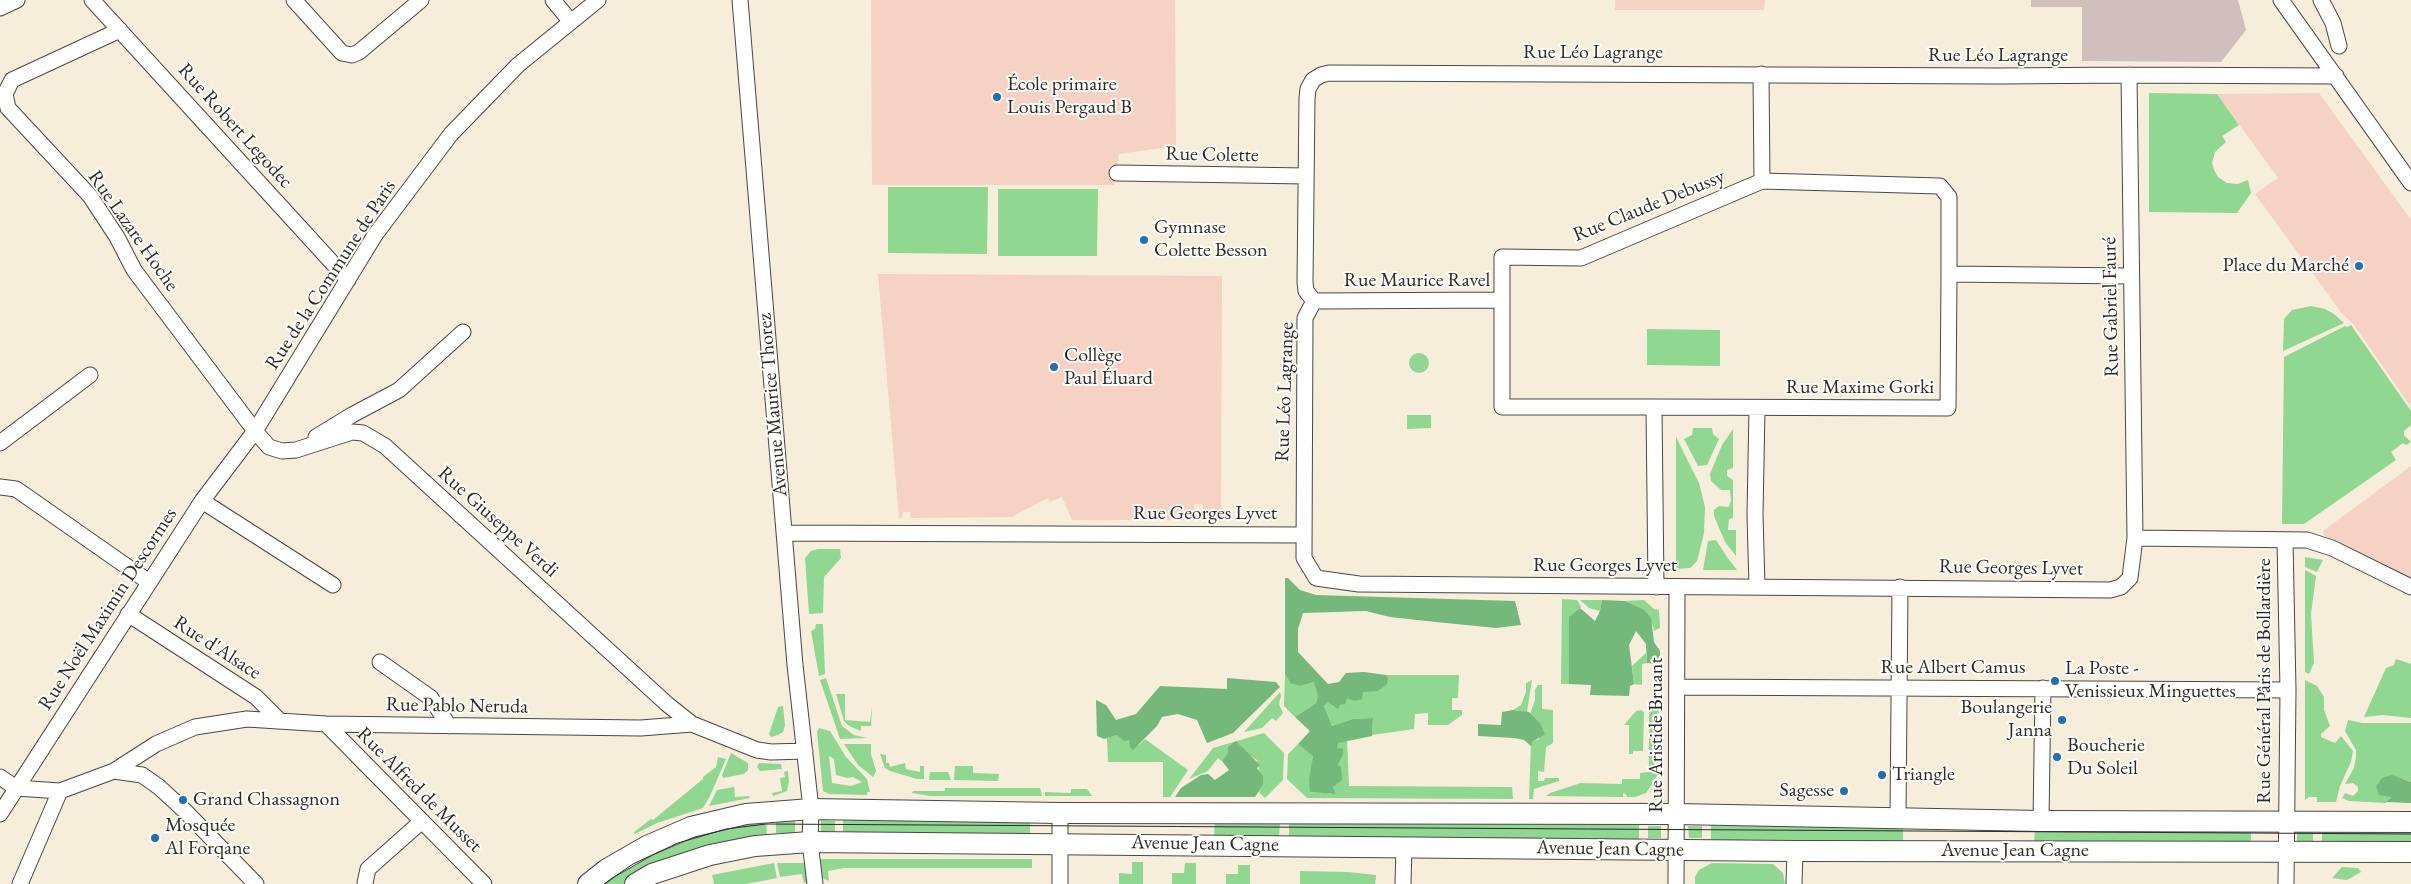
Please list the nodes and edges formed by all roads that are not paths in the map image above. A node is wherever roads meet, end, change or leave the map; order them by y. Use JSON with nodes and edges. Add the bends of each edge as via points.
{"nodes":[{"id":1,"x":17,"y":0,"type":"edge"},
{"id":2,"x":92,"y":0,"type":"edge"},
{"id":3,"x":294,"y":0,"type":"edge"},
{"id":4,"x":421,"y":0,"type":"edge"},
{"id":5,"x":553,"y":0,"type":"edge"},
{"id":6,"x":598,"y":0,"type":"edge"},
{"id":7,"x":740,"y":0,"type":"edge"},
{"id":8,"x":2280,"y":0,"type":"edge"},
{"id":9,"x":2321,"y":0,"type":"edge"},
{"id":10,"x":0,"y":8,"type":"edge"},
{"id":11,"x":571,"y":22,"type":"junction"},
{"id":12,"x":120,"y":30,"type":"junction"},
{"id":13,"x":2339,"y":46,"type":"dead end"},
{"id":14,"x":1761,"y":74,"type":"junction"},
{"id":15,"x":2129,"y":75,"type":"junction"},
{"id":16,"x":2336,"y":76,"type":"junction"},
{"id":17,"x":1118,"y":174,"type":"dead end"},
{"id":18,"x":1306,"y":176,"type":"junction"},
{"id":19,"x":1762,"y":181,"type":"junction"},
{"id":20,"x":2411,"y":183,"type":"edge"},
{"id":21,"x":1948,"y":274,"type":"junction"},
{"id":22,"x":2130,"y":276,"type":"junction"},
{"id":23,"x":348,"y":280,"type":"junction"},
{"id":24,"x":1502,"y":300,"type":"junction"},
{"id":25,"x":1314,"y":301,"type":"junction"},
{"id":26,"x":463,"y":332,"type":"dead end"},
{"id":27,"x":90,"y":375,"type":"dead end"},
{"id":28,"x":1654,"y":407,"type":"junction"},
{"id":29,"x":1757,"y":408,"type":"junction"},
{"id":30,"x":255,"y":431,"type":"junction"},
{"id":31,"x":0,"y":443,"type":"edge"},
{"id":32,"x":296,"y":450,"type":"junction"},
{"id":33,"x":0,"y":487,"type":"edge"},
{"id":34,"x":202,"y":501,"type":"junction"},
{"id":35,"x":784,"y":533,"type":"junction"},
{"id":36,"x":1303,"y":535,"type":"junction"},
{"id":37,"x":2135,"y":538,"type":"junction"},
{"id":38,"x":2285,"y":540,"type":"junction"},
{"id":39,"x":148,"y":582,"type":"junction"},
{"id":40,"x":333,"y":585,"type":"dead end"},
{"id":41,"x":1757,"y":586,"type":"junction"},
{"id":42,"x":1676,"y":587,"type":"junction"},
{"id":43,"x":1900,"y":587,"type":"junction"},
{"id":44,"x":2411,"y":587,"type":"edge"},
{"id":45,"x":1656,"y":588,"type":"junction"},
{"id":46,"x":128,"y":614,"type":"junction"},
{"id":47,"x":380,"y":662,"type":"dead end"},
{"id":48,"x":1677,"y":687,"type":"junction"},
{"id":49,"x":1900,"y":688,"type":"junction"},
{"id":50,"x":2044,"y":688,"type":"junction"},
{"id":51,"x":2288,"y":690,"type":"junction"},
{"id":52,"x":279,"y":720,"type":"junction"},
{"id":53,"x":326,"y":724,"type":"junction"},
{"id":54,"x":692,"y":724,"type":"junction"},
{"id":55,"x":449,"y":726,"type":"junction"},
{"id":56,"x":805,"y":751,"type":"junction"},
{"id":57,"x":114,"y":771,"type":"junction"},
{"id":58,"x":0,"y":777,"type":"edge"},
{"id":59,"x":16,"y":788,"type":"junction"},
{"id":60,"x":60,"y":791,"type":"junction"},
{"id":61,"x":811,"y":809,"type":"junction"},
{"id":62,"x":1060,"y":813,"type":"junction"},
{"id":63,"x":0,"y":814,"type":"edge"},
{"id":64,"x":1676,"y":814,"type":"junction"},
{"id":65,"x":1898,"y":817,"type":"junction"},
{"id":66,"x":422,"y":821,"type":"junction"},
{"id":67,"x":2041,"y":821,"type":"junction"},
{"id":68,"x":2286,"y":821,"type":"junction"},
{"id":69,"x":2411,"y":822,"type":"edge"},
{"id":70,"x":810,"y":842,"type":"junction"},
{"id":71,"x":1061,"y":842,"type":"junction"},
{"id":72,"x":1404,"y":847,"type":"junction"},
{"id":73,"x":1676,"y":849,"type":"junction"},
{"id":74,"x":1795,"y":851,"type":"junction"},
{"id":75,"x":2411,"y":852,"type":"edge"},
{"id":76,"x":2286,"y":853,"type":"junction"},
{"id":77,"x":22,"y":882,"type":"edge"},
{"id":78,"x":365,"y":883,"type":"edge"},
{"id":79,"x":256,"y":884,"type":"edge"},
{"id":80,"x":484,"y":884,"type":"edge"},
{"id":81,"x":588,"y":884,"type":"edge"},
{"id":82,"x":635,"y":884,"type":"edge"},
{"id":83,"x":815,"y":884,"type":"edge"},
{"id":84,"x":1060,"y":884,"type":"edge"},
{"id":85,"x":1403,"y":884,"type":"edge"},
{"id":86,"x":1676,"y":884,"type":"edge"},
{"id":87,"x":1794,"y":884,"type":"edge"},
{"id":88,"x":2286,"y":884,"type":"edge"}],
"edges":[{"from":1,"to":10,"type":"street"},
{"from":2,"to":12,"type":"street","name":"Rue Robert Legodec"},
{"from":3,"to":4,"type":"street","via":[[342,53],[352,55]]},
{"from":5,"to":11,"type":"street"},
{"from":6,"to":11,"type":"street","name":"Rue de la Commune de Paris"},
{"from":7,"to":35,"type":"street","name":"Avenue Maurice Thorez"},
{"from":8,"to":16,"type":"street"},
{"from":9,"to":13,"type":"street","via":[[2333,23]]},
{"from":11,"to":23,"type":"street","name":"Rue de la Commune de Paris","via":[[518,65],[451,134],[375,235]]},
{"from":12,"to":23,"type":"street","name":"Rue Robert Legodec"},
{"from":12,"to":30,"type":"street","name":"Rue Lazare Hoche","via":[[12,80],[5,94],[8,108],[90,196],[139,277]]},
{"from":14,"to":15,"type":"street","name":"Rue Léo Lagrange"},
{"from":14,"to":18,"type":"street","name":"Rue Léo Lagrange","via":[[1329,72],[1313,80],[1308,89]]},
{"from":14,"to":19,"type":"street"},
{"from":15,"to":16,"type":"street","name":"Rue Léo Lagrange"},
{"from":15,"to":22,"type":"street","name":"Rue Gabriel Fauré"},
{"from":16,"to":20,"type":"street"},
{"from":17,"to":18,"type":"street","name":"Rue Colette"},
{"from":18,"to":25,"type":"street","name":"Rue Léo Lagrange","via":[[1305,282],[1306,291]]},
{"from":19,"to":21,"type":"street","name":"Rue Claude Debussy","via":[[1940,186],[1949,197]]},
{"from":19,"to":24,"type":"street","name":"Rue Claude Debussy","via":[[1581,258],[1502,257]]},
{"from":21,"to":22,"type":"street"},
{"from":21,"to":29,"type":"street","name":"Rue Maxime Gorki","via":[[1948,408]]},
{"from":22,"to":37,"type":"street","name":"Rue Gabriel Fauré"},
{"from":23,"to":30,"type":"street","name":"Rue de la Commune de Paris"},
{"from":24,"to":25,"type":"street","name":"Rue Maurice Ravel"},
{"from":24,"to":28,"type":"street","name":"Rue Maurice Ravel","via":[[1502,407]]},
{"from":25,"to":36,"type":"street","name":"Rue Léo Lagrange","via":[[1305,318]]},
{"from":26,"to":32,"type":"street","via":[[398,390],[352,414]]},
{"from":27,"to":31,"type":"street"},
{"from":28,"to":29,"type":"street","name":"Rue Maxime Gorki"},
{"from":28,"to":45,"type":"street"},
{"from":29,"to":41,"type":"street","name":"Rue Maxime Gorki"},
{"from":30,"to":32,"type":"street","name":"Rue Giuseppe Verdi","via":[[269,447],[282,451]]},
{"from":30,"to":34,"type":"street","name":"Rue Noël Maximin Descormes"},
{"from":32,"to":54,"type":"street","name":"Rue Giuseppe Verdi","via":[[352,432],[363,433],[385,446]]},
{"from":33,"to":39,"type":"street","via":[[16,489]]},
{"from":34,"to":39,"type":"street","name":"Rue Noël Maximin Descormes"},
{"from":34,"to":40,"type":"street"},
{"from":35,"to":36,"type":"street","name":"Rue Georges Lyvet"},
{"from":35,"to":56,"type":"street","name":"Avenue Maurice Thorez"},
{"from":36,"to":45,"type":"street","name":"Rue Georges Lyvet","via":[[1304,558],[1316,578],[1359,584]]},
{"from":37,"to":38,"type":"street"},
{"from":37,"to":43,"type":"street","name":"Rue Georges Lyvet","via":[[2130,578],[2121,587],[2110,590]]},
{"from":38,"to":44,"type":"street","via":[[2307,540],[2332,548]]},
{"from":38,"to":51,"type":"street","name":"Rue Général Pâris de Bollardière"},
{"from":39,"to":46,"type":"street","name":"Rue Noël Maximin Descormes"},
{"from":41,"to":42,"type":"street","name":"Rue Georges Lyvet"},
{"from":41,"to":43,"type":"street","name":"Rue Georges Lyvet"},
{"from":42,"to":45,"type":"street","name":"Rue Georges Lyvet"},
{"from":42,"to":48,"type":"street","name":"Rue Aristide Bruant"},
{"from":43,"to":49,"type":"street"},
{"from":46,"to":52,"type":"street","name":"Rue d'Alsace","via":[[256,697]]},
{"from":46,"to":59,"type":"street","name":"Rue Noël Maximin Descormes"},
{"from":47,"to":55,"type":"street","via":[[431,698]]},
{"from":48,"to":49,"type":"street","name":"Rue Albert Camus"},
{"from":48,"to":64,"type":"street","name":"Rue Aristide Bruant"},
{"from":49,"to":50,"type":"street","name":"Rue Albert Camus"},
{"from":49,"to":65,"type":"street"},
{"from":50,"to":51,"type":"street","name":"Rue Albert Camus"},
{"from":50,"to":67,"type":"street"},
{"from":51,"to":68,"type":"street","name":"Rue Général Pâris de Bollardière"},
{"from":52,"to":53,"type":"street","name":"Rue Pablo Neruda"},
{"from":52,"to":57,"type":"street","name":"Rue Pablo Neruda","via":[[247,719],[195,726],[156,744]]},
{"from":53,"to":55,"type":"street","name":"Rue Pablo Neruda"},
{"from":53,"to":66,"type":"street","name":"Rue Alfred de Musset"},
{"from":54,"to":55,"type":"street","name":"Rue Pablo Neruda","via":[[642,728]]},
{"from":54,"to":56,"type":"street","name":"Rue Pablo Neruda","via":[[758,750]]},
{"from":56,"to":61,"type":"street","name":"Avenue Maurice Thorez"},
{"from":57,"to":60,"type":"street","name":"Rue Pablo Neruda"},
{"from":57,"to":79,"type":"street","via":[[142,775],[159,787]]},
{"from":58,"to":59,"type":"street"},
{"from":59,"to":60,"type":"street"},
{"from":59,"to":63,"type":"street","name":"Rue Noël Maximin Descormes"},
{"from":60,"to":77,"type":"street"},
{"from":61,"to":62,"type":"street","name":"Avenue Jean Cagne"},
{"from":61,"to":70,"type":"street","name":"Avenue Maurice Thorez"},
{"from":61,"to":81,"type":"street","via":[[746,814],[691,827],[647,846]]},
{"from":62,"to":64,"type":"street","name":"Avenue Jean Cagne"},
{"from":62,"to":71,"type":"street"},
{"from":64,"to":65,"type":"street","name":"Avenue Jean Cagne"},
{"from":64,"to":73,"type":"street","name":"Rue Aristide Bruant"},
{"from":65,"to":67,"type":"street","name":"Avenue Jean Cagne"},
{"from":66,"to":78,"type":"street","via":[[368,869]]},
{"from":66,"to":80,"type":"street","name":"Rue Alfred de Musset"},
{"from":67,"to":68,"type":"street","name":"Avenue Jean Cagne"},
{"from":68,"to":69,"type":"street","name":"Avenue Jean Cagne"},
{"from":68,"to":76,"type":"street","name":"Rue Général Pâris de Bollardière"},
{"from":70,"to":71,"type":"street","name":"Avenue Jean Cagne"},
{"from":70,"to":82,"type":"street","via":[[756,846],[710,855],[652,874]]},
{"from":70,"to":83,"type":"street","name":"Avenue Maurice Thorez"},
{"from":71,"to":72,"type":"street","name":"Avenue Jean Cagne"},
{"from":71,"to":84,"type":"street"},
{"from":72,"to":73,"type":"street","name":"Avenue Jean Cagne"},
{"from":72,"to":85,"type":"street"},
{"from":73,"to":74,"type":"street","name":"Avenue Jean Cagne"},
{"from":73,"to":86,"type":"street","name":"Rue Aristide Bruant"},
{"from":74,"to":76,"type":"street","name":"Avenue Jean Cagne"},
{"from":74,"to":87,"type":"street"},
{"from":75,"to":76,"type":"street","name":"Avenue Jean Cagne"},
{"from":76,"to":88,"type":"street","name":"Rue Général Pâris de Bollardière"}]}
